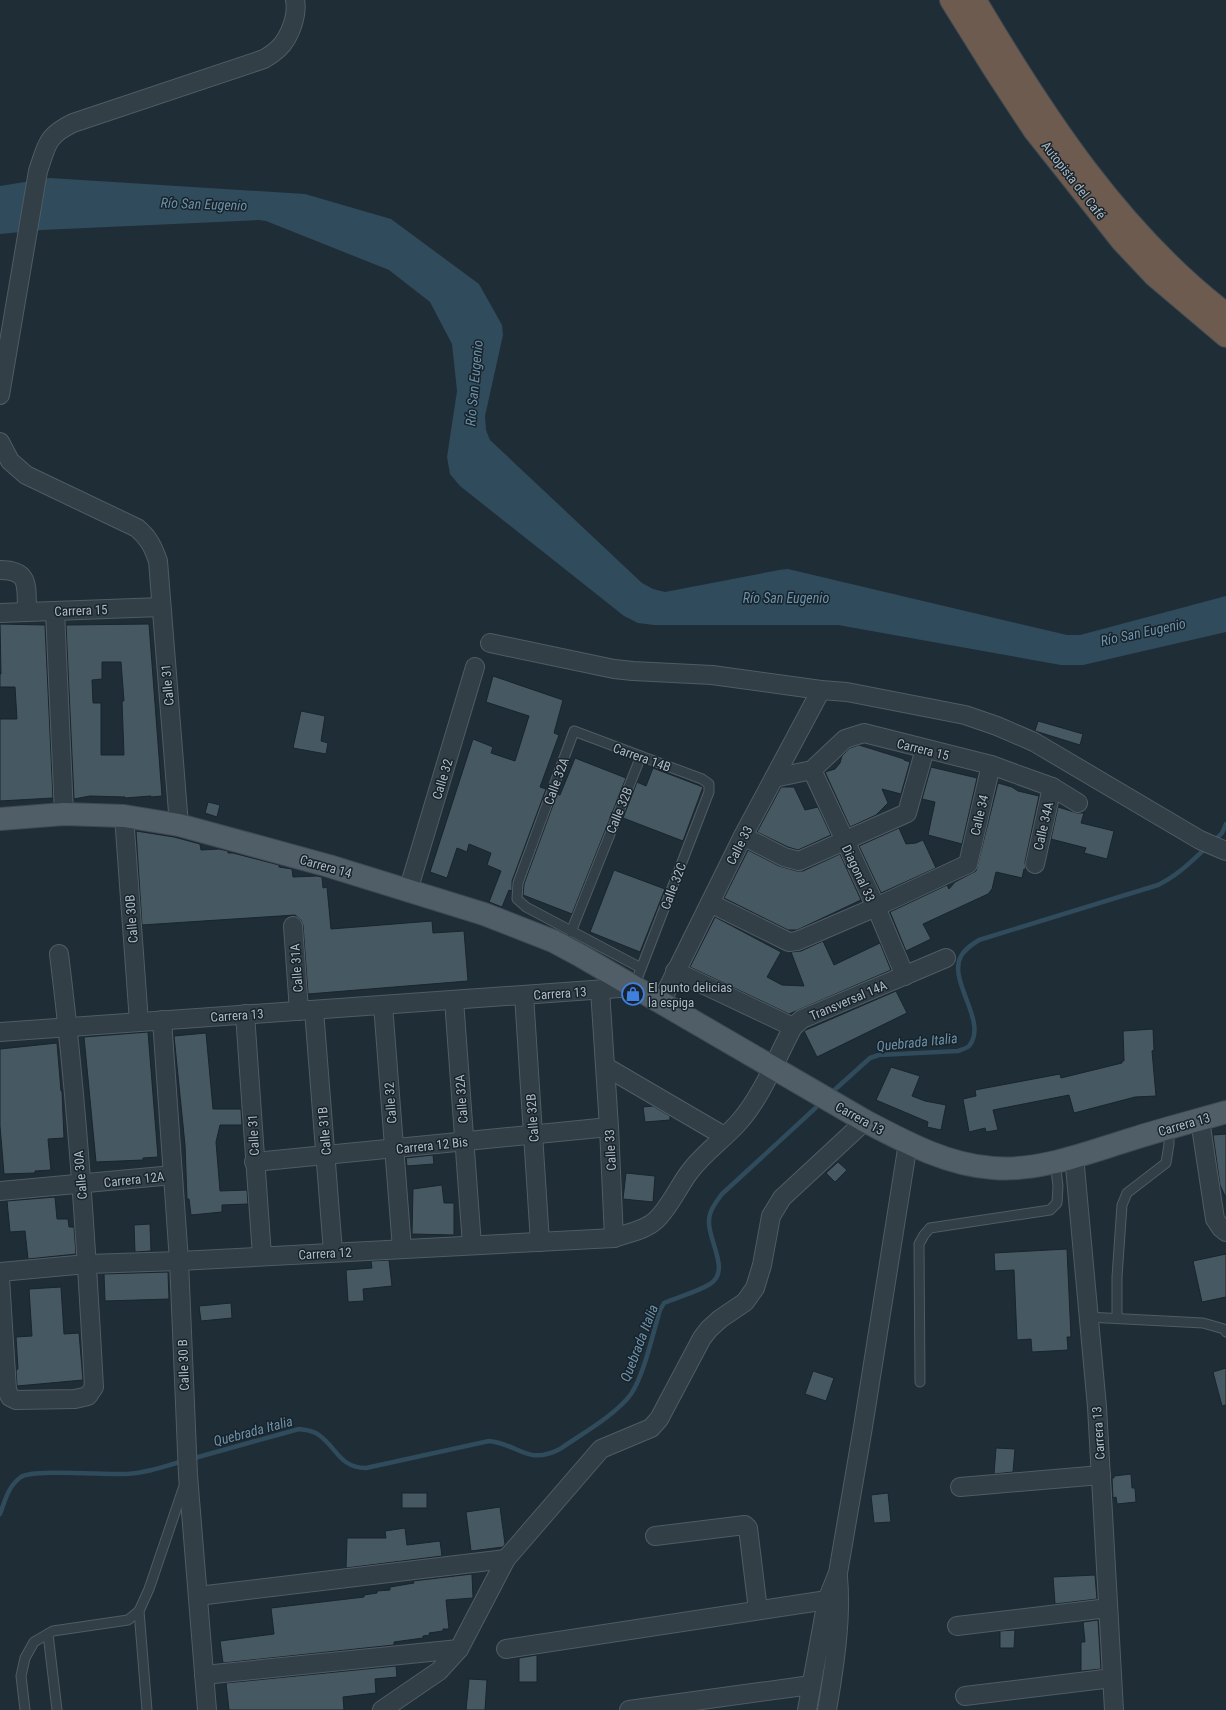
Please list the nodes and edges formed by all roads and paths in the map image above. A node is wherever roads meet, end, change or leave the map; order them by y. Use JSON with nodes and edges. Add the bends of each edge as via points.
{"nodes":[{"id":1,"x":295,"y":0,"type":"edge"},
{"id":2,"x":951,"y":0,"type":"edge"},
{"id":3,"x":975,"y":0,"type":"edge"},
{"id":4,"x":1226,"y":314,"type":"edge"},
{"id":5,"x":1226,"y":336,"type":"edge"},
{"id":6,"x":0,"y":395,"type":"edge"},
{"id":7,"x":0,"y":442,"type":"edge"},
{"id":8,"x":5,"y":464,"type":"edge"},
{"id":9,"x":4,"y":570,"type":"edge"},
{"id":10,"x":161,"y":607,"type":"junction"},
{"id":11,"x":55,"y":611,"type":"junction"},
{"id":12,"x":27,"y":612,"type":"junction"},
{"id":13,"x":0,"y":613,"type":"edge"},
{"id":14,"x":490,"y":643,"type":"dead end"},
{"id":15,"x":475,"y":667,"type":"dead end"},
{"id":16,"x":821,"y":690,"type":"junction"},
{"id":17,"x":574,"y":731,"type":"joint"},
{"id":18,"x":925,"y":749,"type":"junction"},
{"id":19,"x":641,"y":756,"type":"junction"},
{"id":20,"x":991,"y":766,"type":"junction"},
{"id":21,"x":812,"y":770,"type":"junction"},
{"id":22,"x":774,"y":778,"type":"junction"},
{"id":23,"x":709,"y":784,"type":"joint"},
{"id":24,"x":1052,"y":787,"type":"junction"},
{"id":25,"x":1078,"y":803,"type":"dead end"},
{"id":26,"x":64,"y":814,"type":"junction"},
{"id":27,"x":124,"y":816,"type":"junction"},
{"id":28,"x":0,"y":819,"type":"edge"},
{"id":29,"x":178,"y":825,"type":"junction"},
{"id":30,"x":743,"y":836,"type":"junction"},
{"id":31,"x":845,"y":842,"type":"junction"},
{"id":32,"x":1223,"y":850,"type":"edge"},
{"id":33,"x":1035,"y":864,"type":"dead end"},
{"id":34,"x":408,"y":891,"type":"junction"},
{"id":35,"x":710,"y":903,"type":"junction"},
{"id":36,"x":876,"y":907,"type":"junction"},
{"id":37,"x":293,"y":926,"type":"dead end"},
{"id":38,"x":571,"y":932,"type":"junction"},
{"id":39,"x":59,"y":954,"type":"dead end"},
{"id":40,"x":946,"y":958,"type":"dead end"},
{"id":41,"x":675,"y":971,"type":"junction"},
{"id":42,"x":905,"y":976,"type":"junction"},
{"id":43,"x":638,"y":977,"type":"junction"},
{"id":44,"x":600,"y":990,"type":"junction"},
{"id":45,"x":524,"y":995,"type":"junction"},
{"id":46,"x":454,"y":1000,"type":"junction"},
{"id":47,"x":661,"y":1002,"type":"junction"},
{"id":48,"x":383,"y":1005,"type":"junction"},
{"id":49,"x":307,"y":1010,"type":"junction"},
{"id":50,"x":246,"y":1014,"type":"junction"},
{"id":51,"x":162,"y":1020,"type":"junction"},
{"id":52,"x":139,"y":1022,"type":"junction"},
{"id":53,"x":68,"y":1027,"type":"junction"},
{"id":54,"x":793,"y":1027,"type":"junction"},
{"id":55,"x":0,"y":1032,"type":"edge"},
{"id":56,"x":606,"y":1067,"type":"junction"},
{"id":57,"x":772,"y":1067,"type":"junction"},
{"id":58,"x":1226,"y":1112,"type":"edge"},
{"id":59,"x":1200,"y":1120,"type":"junction"},
{"id":60,"x":865,"y":1121,"type":"junction"},
{"id":61,"x":609,"y":1127,"type":"junction"},
{"id":62,"x":1169,"y":1128,"type":"junction"},
{"id":63,"x":533,"y":1135,"type":"junction"},
{"id":64,"x":724,"y":1136,"type":"junction"},
{"id":65,"x":464,"y":1141,"type":"junction"},
{"id":66,"x":908,"y":1143,"type":"junction"},
{"id":67,"x":394,"y":1148,"type":"junction"},
{"id":68,"x":326,"y":1155,"type":"junction"},
{"id":69,"x":1064,"y":1159,"type":"junction"},
{"id":70,"x":254,"y":1162,"type":"junction"},
{"id":71,"x":173,"y":1175,"type":"junction"},
{"id":72,"x":81,"y":1184,"type":"junction"},
{"id":73,"x":0,"y":1191,"type":"edge"},
{"id":74,"x":1226,"y":1232,"type":"edge"},
{"id":75,"x":614,"y":1238,"type":"junction"},
{"id":76,"x":540,"y":1242,"type":"junction"},
{"id":77,"x":472,"y":1245,"type":"junction"},
{"id":78,"x":402,"y":1249,"type":"junction"},
{"id":79,"x":333,"y":1252,"type":"junction"},
{"id":80,"x":262,"y":1256,"type":"junction"},
{"id":81,"x":179,"y":1261,"type":"junction"},
{"id":82,"x":87,"y":1264,"type":"junction"},
{"id":83,"x":0,"y":1272,"type":"edge"},
{"id":84,"x":0,"y":1278,"type":"edge"},
{"id":85,"x":1087,"y":1317,"type":"junction"},
{"id":86,"x":1117,"y":1318,"type":"junction"},
{"id":87,"x":1226,"y":1332,"type":"edge"},
{"id":88,"x":2,"y":1355,"type":"edge"},
{"id":89,"x":920,"y":1382,"type":"dead end"},
{"id":90,"x":188,"y":1475,"type":"junction"},
{"id":91,"x":1100,"y":1475,"type":"junction"},
{"id":92,"x":960,"y":1487,"type":"dead end"},
{"id":93,"x":654,"y":1536,"type":"dead end"},
{"id":94,"x":506,"y":1559,"type":"junction"},
{"id":95,"x":838,"y":1573,"type":"junction"},
{"id":96,"x":198,"y":1596,"type":"junction"},
{"id":97,"x":826,"y":1600,"type":"junction"},
{"id":98,"x":1108,"y":1608,"type":"junction"},
{"id":99,"x":758,"y":1610,"type":"junction"},
{"id":100,"x":139,"y":1611,"type":"junction"},
{"id":101,"x":957,"y":1626,"type":"dead end"},
{"id":102,"x":48,"y":1634,"type":"junction"},
{"id":103,"x":459,"y":1649,"type":"junction"},
{"id":104,"x":506,"y":1649,"type":"dead end"},
{"id":105,"x":204,"y":1675,"type":"junction"},
{"id":106,"x":1112,"y":1678,"type":"junction"},
{"id":107,"x":811,"y":1685,"type":"junction"},
{"id":108,"x":965,"y":1696,"type":"dead end"},
{"id":109,"x":25,"y":1710,"type":"edge"},
{"id":110,"x":57,"y":1710,"type":"edge"},
{"id":111,"x":147,"y":1710,"type":"edge"},
{"id":112,"x":207,"y":1710,"type":"edge"},
{"id":113,"x":382,"y":1710,"type":"edge"},
{"id":114,"x":629,"y":1710,"type":"edge"},
{"id":115,"x":807,"y":1710,"type":"edge"},
{"id":116,"x":827,"y":1710,"type":"edge"},
{"id":117,"x":1114,"y":1710,"type":"edge"}],
"edges":[{"from":1,"to":6,"type":"street","via":[[297,7],[290,32],[279,48],[264,59],[73,123],[61,129],[49,140],[38,171]]},
{"from":2,"to":5,"type":"highway","name":"Autopista del Café","via":[[1034,130],[1122,241],[1154,275]]},
{"from":3,"to":4,"type":"highway","name":"Autopista del Café","via":[[1040,104],[1100,187],[1179,274]]},
{"from":7,"to":8,"type":"street"},
{"from":8,"to":10,"type":"street","name":"Calle 31","via":[[137,528],[146,535],[158,561]]},
{"from":9,"to":12,"type":"street","via":[[19,573],[26,581]]},
{"from":10,"to":11,"type":"street","name":"Carrera 15"},
{"from":10,"to":29,"type":"street","name":"Calle 31"},
{"from":11,"to":12,"type":"street","name":"Carrera 15"},
{"from":11,"to":26,"type":"street"},
{"from":12,"to":13,"type":"street","name":"Carrera 15"},
{"from":14,"to":16,"type":"street","via":[[614,669],[712,675]]},
{"from":15,"to":34,"type":"street","name":"Calle 32"},
{"from":16,"to":22,"type":"street","name":"Calle 33"},
{"from":16,"to":32,"type":"street","via":[[901,702],[997,726],[1034,742],[1200,840]]},
{"from":17,"to":19,"type":"lane","name":"Carrera 14B"},
{"from":17,"to":38,"type":"lane","name":"Calle 32A","via":[[518,883],[517,899],[526,907]]},
{"from":18,"to":20,"type":"street","name":"Carrera 15"},
{"from":18,"to":21,"type":"street","name":"Carrera 15","via":[[864,733],[845,739]]},
{"from":18,"to":31,"type":"street","via":[[907,813]]},
{"from":19,"to":23,"type":"lane","name":"Carrera 14B"},
{"from":19,"to":38,"type":"lane","name":"Calle 32B"},
{"from":20,"to":24,"type":"street","name":"Carrera 15"},
{"from":20,"to":36,"type":"street","name":"Calle 34","via":[[968,864]]},
{"from":21,"to":22,"type":"street"},
{"from":21,"to":31,"type":"street","name":"Diagonal 33"},
{"from":22,"to":30,"type":"street","name":"Calle 33"},
{"from":23,"to":43,"type":"lane","name":"Calle 32C","via":[[709,792]]},
{"from":24,"to":25,"type":"street","name":"Carrera 15"},
{"from":24,"to":33,"type":"street","name":"Calle 34A"},
{"from":26,"to":27,"type":"main road","name":"Carrera 14"},
{"from":26,"to":28,"type":"main road","name":"Carrera 14"},
{"from":27,"to":29,"type":"main road","name":"Carrera 14"},
{"from":27,"to":52,"type":"street","name":"Calle 30B"},
{"from":29,"to":34,"type":"main road","name":"Carrera 14","via":[[329,866]]},
{"from":30,"to":31,"type":"street","via":[[784,857],[799,861]]},
{"from":30,"to":35,"type":"street","name":"Calle 33"},
{"from":31,"to":36,"type":"street","name":"Diagonal 33"},
{"from":34,"to":43,"type":"main road","name":"Carrera 14","via":[[484,914]]},
{"from":35,"to":36,"type":"street","via":[[789,942],[797,941]]},
{"from":35,"to":41,"type":"street","name":"Calle 33"},
{"from":36,"to":42,"type":"street","name":"Diagonal 33"},
{"from":37,"to":49,"type":"street","name":"Calle 31A"},
{"from":38,"to":43,"type":"lane"},
{"from":39,"to":53,"type":"street","name":"Calle 30A"},
{"from":40,"to":42,"type":"street","name":"Transversal 14A"},
{"from":41,"to":47,"type":"street","name":"Calle 33"},
{"from":41,"to":54,"type":"street"},
{"from":42,"to":54,"type":"street","name":"Transversal 14A","via":[[802,1019]]},
{"from":43,"to":44,"type":"street","name":"Carrera 13"},
{"from":43,"to":47,"type":"main road","name":"Carrera 13"},
{"from":44,"to":45,"type":"street","name":"Carrera 13"},
{"from":44,"to":56,"type":"street","name":"Calle 33"},
{"from":45,"to":46,"type":"street","name":"Carrera 13"},
{"from":45,"to":63,"type":"street","name":"Calle 32B"},
{"from":46,"to":48,"type":"street","name":"Carrera 13"},
{"from":46,"to":65,"type":"street","name":"Calle 32A"},
{"from":47,"to":57,"type":"main road","name":"Carrera 13"},
{"from":48,"to":49,"type":"street","name":"Carrera 13"},
{"from":48,"to":67,"type":"street","name":"Calle 32"},
{"from":49,"to":50,"type":"street","name":"Carrera 13"},
{"from":49,"to":68,"type":"street","name":"Calle 31B"},
{"from":50,"to":51,"type":"street","name":"Carrera 13"},
{"from":50,"to":70,"type":"street","name":"Calle 31"},
{"from":51,"to":52,"type":"street","name":"Carrera 13"},
{"from":51,"to":71,"type":"street","name":"Calle 30 B"},
{"from":52,"to":53,"type":"street","name":"Carrera 13"},
{"from":53,"to":55,"type":"street","name":"Carrera 13"},
{"from":53,"to":72,"type":"street","name":"Calle 30A"},
{"from":54,"to":57,"type":"street"},
{"from":56,"to":61,"type":"street","name":"Calle 33"},
{"from":56,"to":64,"type":"street"},
{"from":57,"to":60,"type":"main road","name":"Carrera 13"},
{"from":57,"to":64,"type":"street","via":[[752,1105]]},
{"from":58,"to":59,"type":"main road","name":"Carrera 13"},
{"from":59,"to":62,"type":"main road","name":"Carrera 13"},
{"from":59,"to":74,"type":"street","via":[[1215,1219]]},
{"from":60,"to":66,"type":"main road","name":"Carrera 13"},
{"from":60,"to":94,"type":"street","via":[[782,1198],[772,1216],[755,1288],[745,1302],[709,1328],[659,1419],[640,1434],[601,1449]]},
{"from":61,"to":63,"type":"street","name":"Carrera 12 Bis"},
{"from":61,"to":75,"type":"street","name":"Calle 33"},
{"from":62,"to":69,"type":"main road","name":"Carrera 13"},
{"from":62,"to":86,"type":"lane","via":[[1166,1163],[1127,1193],[1122,1205]]},
{"from":63,"to":65,"type":"street","name":"Carrera 12 Bis"},
{"from":63,"to":76,"type":"street","name":"Calle 32B"},
{"from":64,"to":75,"type":"street","name":"Carrera 12","via":[[704,1154],[657,1220],[648,1226]]},
{"from":65,"to":67,"type":"street","name":"Carrera 12 Bis"},
{"from":65,"to":77,"type":"street","name":"Calle 32A"},
{"from":66,"to":69,"type":"main road","name":"Carrera 13","via":[[960,1162],[992,1168],[1020,1169]]},
{"from":66,"to":95,"type":"street"},
{"from":67,"to":68,"type":"street","name":"Carrera 12 Bis"},
{"from":67,"to":78,"type":"street","name":"Calle 32"},
{"from":68,"to":70,"type":"street","name":"Carrera 12 Bis"},
{"from":68,"to":79,"type":"street","name":"Calle 31B"},
{"from":69,"to":85,"type":"street","name":"Carrera 13"},
{"from":69,"to":89,"type":"lane","via":[[1057,1204],[1050,1210],[930,1228],[924,1234],[919,1244]]},
{"from":70,"to":80,"type":"street","name":"Calle 31"},
{"from":71,"to":72,"type":"street","name":"Carrera 12A"},
{"from":71,"to":81,"type":"street","name":"Calle 30 B"},
{"from":72,"to":73,"type":"street","name":"Carrera 12A"},
{"from":72,"to":82,"type":"street","name":"Calle 30A"},
{"from":75,"to":76,"type":"street","name":"Carrera 12"},
{"from":76,"to":77,"type":"street","name":"Carrera 12"},
{"from":77,"to":78,"type":"street","name":"Carrera 12"},
{"from":78,"to":79,"type":"street","name":"Carrera 12"},
{"from":79,"to":80,"type":"street","name":"Carrera 12"},
{"from":80,"to":81,"type":"street","name":"Carrera 12"},
{"from":81,"to":82,"type":"street","name":"Carrera 12"},
{"from":81,"to":90,"type":"street","name":"Calle 30 B"},
{"from":82,"to":83,"type":"street","name":"Carrera 12"},
{"from":82,"to":88,"type":"street","name":"Calle 30A","via":[[94,1387],[88,1396],[75,1399],[16,1400],[10,1397],[7,1390]]},
{"from":84,"to":88,"type":"street"},
{"from":85,"to":86,"type":"lane"},
{"from":85,"to":91,"type":"street","name":"Carrera 13"},
{"from":86,"to":87,"type":"lane","via":[[1203,1322]]},
{"from":90,"to":96,"type":"street","name":"Calle 30 B"},
{"from":90,"to":100,"type":"lane"},
{"from":91,"to":92,"type":"street"},
{"from":91,"to":98,"type":"street","name":"Carrera 13"},
{"from":93,"to":99,"type":"street","via":[[745,1525],[748,1528]]},
{"from":94,"to":96,"type":"street"},
{"from":94,"to":103,"type":"street"},
{"from":95,"to":97,"type":"street"},
{"from":95,"to":116,"type":"street","via":[[840,1596]]},
{"from":96,"to":105,"type":"street","name":"Calle 30 B"},
{"from":97,"to":99,"type":"street"},
{"from":97,"to":107,"type":"street"},
{"from":98,"to":101,"type":"street"},
{"from":98,"to":106,"type":"street","name":"Carrera 13"},
{"from":99,"to":104,"type":"street"},
{"from":100,"to":102,"type":"lane","via":[[128,1620],[53,1631]]},
{"from":100,"to":111,"type":"lane"},
{"from":102,"to":109,"type":"lane","via":[[34,1642],[25,1658],[20,1676]]},
{"from":102,"to":110,"type":"lane"},
{"from":103,"to":105,"type":"street"},
{"from":103,"to":113,"type":"street","via":[[439,1671]]},
{"from":105,"to":112,"type":"street","name":"Calle 30 B"},
{"from":106,"to":108,"type":"street"},
{"from":106,"to":117,"type":"street","name":"Carrera 13"},
{"from":107,"to":114,"type":"street"},
{"from":107,"to":115,"type":"street"}]}
